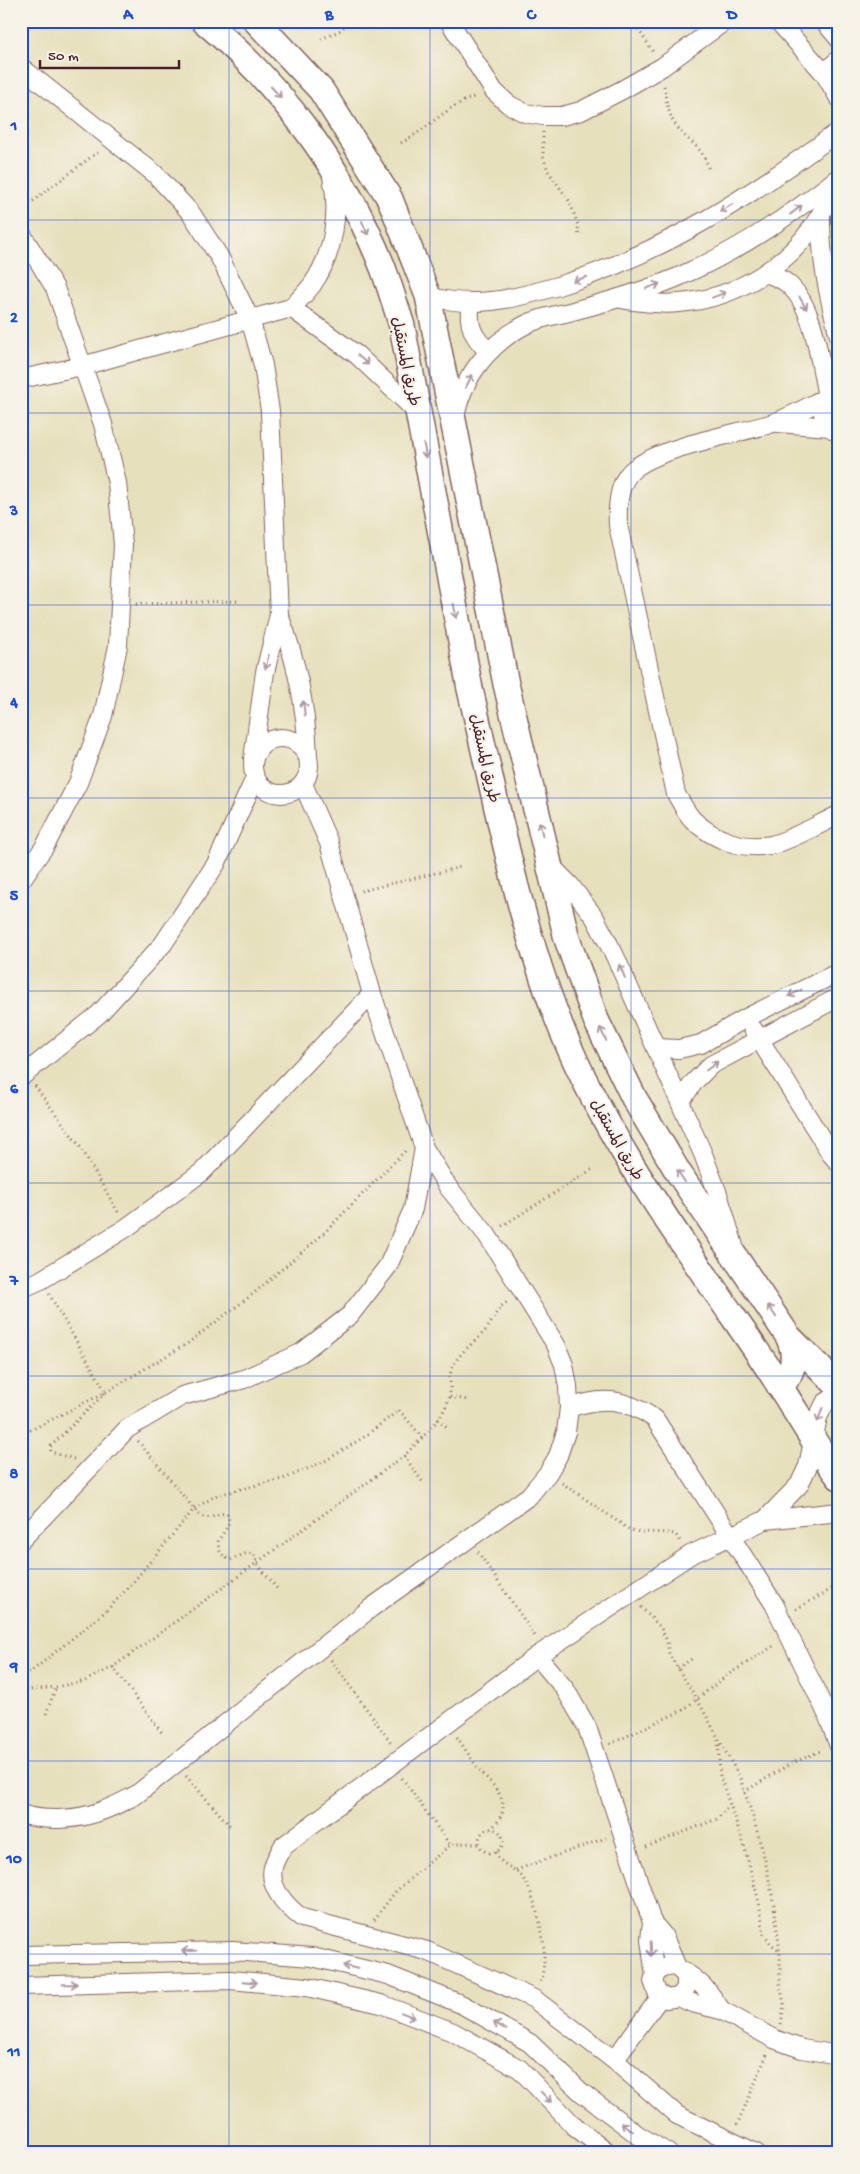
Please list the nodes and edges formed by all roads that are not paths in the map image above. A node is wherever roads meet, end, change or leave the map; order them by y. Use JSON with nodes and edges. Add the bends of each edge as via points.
{"nodes":[{"id":1,"x":244,"y":21,"type":"edge"},
{"id":2,"x":256,"y":21,"type":"edge"},
{"id":3,"x":449,"y":21,"type":"edge"},
{"id":4,"x":725,"y":21,"type":"edge"},
{"id":5,"x":778,"y":21,"type":"edge"},
{"id":6,"x":824,"y":21,"type":"edge"},
{"id":7,"x":213,"y":29,"type":"edge"},
{"id":8,"x":839,"y":38,"type":"edge"},
{"id":9,"x":274,"y":40,"type":"junction"},
{"id":10,"x":839,"y":59,"type":"edge"},
{"id":11,"x":251,"y":65,"type":"junction"},
{"id":12,"x":21,"y":67,"type":"edge"},
{"id":13,"x":824,"y":73,"type":"junction"},
{"id":14,"x":839,"y":98,"type":"edge"},
{"id":15,"x":839,"y":131,"type":"edge"},
{"id":16,"x":328,"y":160,"type":"junction"},
{"id":17,"x":838,"y":178,"type":"edge"},
{"id":18,"x":821,"y":214,"type":"junction"},
{"id":19,"x":21,"y":233,"type":"edge"},
{"id":20,"x":766,"y":273,"type":"junction"},
{"id":21,"x":428,"y":296,"type":"junction"},
{"id":22,"x":619,"y":298,"type":"junction"},
{"id":23,"x":471,"y":303,"type":"junction"},
{"id":24,"x":291,"y":308,"type":"junction"},
{"id":25,"x":250,"y":319,"type":"junction"},
{"id":26,"x":839,"y":336,"type":"edge"},
{"id":27,"x":489,"y":351,"type":"junction"},
{"id":28,"x":82,"y":366,"type":"junction"},
{"id":29,"x":21,"y":379,"type":"edge"},
{"id":30,"x":830,"y":394,"type":"edge"},
{"id":31,"x":418,"y":413,"type":"junction"},
{"id":32,"x":772,"y":423,"type":"junction"},
{"id":33,"x":454,"y":426,"type":"junction"},
{"id":34,"x":836,"y":433,"type":"edge"},
{"id":35,"x":279,"y":615,"type":"junction"},
{"id":36,"x":506,"y":684,"type":"junction"},
{"id":37,"x":470,"y":689,"type":"junction"},
{"id":38,"x":516,"y":726,"type":"junction"},
{"id":39,"x":481,"y":737,"type":"junction"},
{"id":40,"x":308,"y":756,"type":"junction"},
{"id":41,"x":253,"y":759,"type":"junction"},
{"id":42,"x":255,"y":778,"type":"junction"},
{"id":43,"x":303,"y":784,"type":"junction"},
{"id":44,"x":839,"y":815,"type":"edge"},
{"id":45,"x":549,"y":864,"type":"junction"},
{"id":46,"x":21,"y":880,"type":"edge"},
{"id":47,"x":839,"y":972,"type":"edge"},
{"id":48,"x":372,"y":994,"type":"junction"},
{"id":49,"x":839,"y":997,"type":"edge"},
{"id":50,"x":746,"y":1018,"type":"junction"},
{"id":51,"x":759,"y":1039,"type":"junction"},
{"id":52,"x":656,"y":1048,"type":"junction"},
{"id":53,"x":23,"y":1075,"type":"edge"},
{"id":54,"x":680,"y":1102,"type":"junction"},
{"id":55,"x":422,"y":1142,"type":"junction"},
{"id":56,"x":839,"y":1163,"type":"edge"},
{"id":57,"x":737,"y":1259,"type":"junction"},
{"id":58,"x":21,"y":1290,"type":"edge"},
{"id":59,"x":788,"y":1336,"type":"junction"},
{"id":60,"x":780,"y":1387,"type":"junction"},
{"id":61,"x":839,"y":1387,"type":"edge"},
{"id":62,"x":839,"y":1394,"type":"edge"},
{"id":63,"x":569,"y":1408,"type":"junction"},
{"id":64,"x":814,"y":1443,"type":"junction"},
{"id":65,"x":839,"y":1477,"type":"edge"},
{"id":66,"x":839,"y":1512,"type":"edge"},
{"id":67,"x":765,"y":1520,"type":"junction"},
{"id":68,"x":730,"y":1536,"type":"junction"},
{"id":69,"x":21,"y":1540,"type":"edge"},
{"id":70,"x":541,"y":1653,"type":"junction"},
{"id":71,"x":838,"y":1744,"type":"edge"},
{"id":72,"x":21,"y":1814,"type":"edge"},
{"id":73,"x":652,"y":1922,"type":"junction"},
{"id":74,"x":21,"y":1955,"type":"edge"},
{"id":75,"x":680,"y":1969,"type":"junction"},
{"id":76,"x":655,"y":1976,"type":"junction"},
{"id":77,"x":21,"y":1986,"type":"edge"},
{"id":78,"x":661,"y":1996,"type":"junction"},
{"id":79,"x":679,"y":1997,"type":"junction"},
{"id":80,"x":721,"y":2010,"type":"junction"},
{"id":81,"x":839,"y":2055,"type":"edge"},
{"id":82,"x":614,"y":2060,"type":"junction"},
{"id":83,"x":609,"y":2153,"type":"edge"},
{"id":84,"x":668,"y":2153,"type":"edge"},
{"id":85,"x":756,"y":2153,"type":"edge"}],
"edges":[{"from":1,"to":7,"type":"main road","via":[[234,33]]},
{"from":2,"to":9,"type":"main road","name":"طريق المستقبل"},
{"from":3,"to":4,"type":"street","via":[[494,91],[508,104],[525,113],[562,116],[580,111],[662,67]]},
{"from":5,"to":13,"type":"street"},
{"from":6,"to":8,"type":"street"},
{"from":7,"to":11,"type":"main road","name":"طريق المستقبل"},
{"from":9,"to":11,"type":"main road","via":[[256,52]]},
{"from":9,"to":21,"type":"main road","name":"طريق المستقبل","via":[[321,90],[390,199]]},
{"from":10,"to":13,"type":"street"},
{"from":11,"to":16,"type":"main road","name":"طريق المستقبل","one_way":true,"via":[[293,111]]},
{"from":12,"to":25,"type":"street","via":[[155,174],[191,213],[220,258]]},
{"from":13,"to":14,"type":"street"},
{"from":15,"to":23,"type":"street","one_way":true,"via":[[788,169],[661,246],[594,274],[524,296]]},
{"from":16,"to":24,"type":"street","via":[[335,192],[335,224],[327,256],[312,284]]},
{"from":16,"to":31,"type":"main road","name":"طريق المستقبل","one_way":true,"via":[[358,213],[383,269],[402,326]]},
{"from":17,"to":18,"type":"street"},
{"from":22,"to":17,"type":"street","one_way":true,"via":[[677,277],[734,250],[787,217]]},
{"from":18,"to":20,"type":"street","via":[[806,236]]},
{"from":18,"to":26,"type":"street","via":[[824,275]]},
{"from":19,"to":28,"type":"street","via":[[55,288]]},
{"from":22,"to":20,"type":"street","one_way":true,"via":[[649,303],[680,303],[710,298],[739,288]]},
{"from":20,"to":30,"type":"street","one_way":true,"via":[[784,282],[799,296],[809,314]]},
{"from":21,"to":23,"type":"street"},
{"from":21,"to":33,"type":"main road","name":"طريق المستقبل"},
{"from":22,"to":27,"type":"street","via":[[527,324]]},
{"from":23,"to":27,"type":"street","via":[[471,330]]},
{"from":24,"to":25,"type":"street"},
{"from":24,"to":31,"type":"street","one_way":true,"via":[[357,355]]},
{"from":25,"to":28,"type":"street"},
{"from":25,"to":35,"type":"street","via":[[263,364],[270,411]]},
{"from":33,"to":27,"type":"street","one_way":true,"via":[[457,407],[469,377]]},
{"from":28,"to":29,"type":"street"},
{"from":28,"to":46,"type":"street","via":[[103,424],[117,483],[123,544],[118,646],[103,716],[78,783],[45,846]]},
{"from":30,"to":32,"type":"street"},
{"from":30,"to":34,"type":"street","via":[[822,406],[822,414]]},
{"from":31,"to":37,"type":"main road","name":"طريق المستقبل","one_way":true},
{"from":32,"to":34,"type":"street"},
{"from":32,"to":44,"type":"street","via":[[688,446],[634,469],[623,486],[617,505],[618,525],[676,794],[692,819],[715,837],[753,846],[773,844]]},
{"from":33,"to":36,"type":"main road","name":"طريق المستقبل"},
{"from":40,"to":35,"type":"street","one_way":true,"via":[[303,698]]},
{"from":35,"to":41,"type":"street","one_way":true,"via":[[265,672]]},
{"from":36,"to":37,"type":"main road","via":[[501,690],[485,695]]},
{"from":36,"to":38,"type":"main road","name":"طريق المستقبل"},
{"from":37,"to":39,"type":"main road","name":"طريق المستقبل"},
{"from":38,"to":39,"type":"main road","via":[[493,726]]},
{"from":45,"to":38,"type":"main road","name":"طريق المستقبل","one_way":true},
{"from":39,"to":60,"type":"main road","name":"طريق المستقبل","via":[[531,947],[562,1032],[601,1113],[647,1190]]},
{"from":40,"to":41,"type":"street","via":[[297,742],[280,738],[263,744]]},
{"from":40,"to":43,"type":"street","via":[[310,766]]},
{"from":41,"to":42,"type":"street"},
{"from":42,"to":43,"type":"street","via":[[268,792],[278,794],[287,794]]},
{"from":42,"to":53,"type":"street","via":[[216,864],[163,944],[99,1014]]},
{"from":43,"to":48,"type":"street","via":[[329,843]]},
{"from":52,"to":45,"type":"street","one_way":true,"via":[[595,918],[570,884]]},
{"from":57,"to":45,"type":"main road","name":"طريق المستقبل","one_way":true,"via":[[678,1172],[634,1098],[596,1020],[567,939]]},
{"from":47,"to":50,"type":"street","one_way":true},
{"from":48,"to":55,"type":"street"},
{"from":48,"to":58,"type":"street","via":[[202,1172],[126,1228]]},
{"from":49,"to":51,"type":"street"},
{"from":50,"to":51,"type":"street"},
{"from":50,"to":52,"type":"street","via":[[701,1044],[679,1049]]},
{"from":54,"to":51,"type":"street","one_way":true,"via":[[712,1065]]},
{"from":51,"to":56,"type":"street"},
{"from":52,"to":54,"type":"street"},
{"from":54,"to":57,"type":"street","via":[[718,1194]]},
{"from":55,"to":63,"type":"street","via":[[448,1187],[487,1235],[556,1345],[568,1386]]},
{"from":55,"to":69,"type":"street","via":[[413,1209],[388,1266],[350,1315],[301,1353],[244,1379],[182,1396],[127,1429]]},
{"from":59,"to":57,"type":"main road","name":"طريق المستقبل","one_way":true},
{"from":59,"to":60,"type":"main road","via":[[795,1357],[788,1379]]},
{"from":59,"to":61,"type":"main road","name":"طريق المستقبل"},
{"from":60,"to":64,"type":"main road","name":"طريق المستقبل"},
{"from":62,"to":64,"type":"street","one_way":true,"via":[[825,1403],[818,1417]]},
{"from":63,"to":68,"type":"street","via":[[586,1402],[614,1401],[640,1408],[655,1419]]},
{"from":63,"to":72,"type":"street","via":[[558,1456],[529,1496],[371,1608],[136,1795],[103,1811],[66,1818]]},
{"from":64,"to":65,"type":"main road","name":"طريق المستقبل"},
{"from":64,"to":67,"type":"street","via":[[799,1485]]},
{"from":66,"to":67,"type":"street"},
{"from":67,"to":68,"type":"street"},
{"from":68,"to":70,"type":"street","via":[[690,1555]]},
{"from":68,"to":71,"type":"street","via":[[774,1604]]},
{"from":70,"to":73,"type":"street","via":[[587,1727]]},
{"from":70,"to":82,"type":"street","via":[[283,1846],[273,1866],[274,1882],[280,1897],[302,1918],[428,1952],[534,1999]]},
{"from":73,"to":75,"type":"street","via":[[663,1935]]},
{"from":73,"to":76,"type":"street","one_way":true,"via":[[650,1940]]},
{"from":84,"to":74,"type":"street","one_way":true,"via":[[581,2092],[530,2043],[461,2004],[388,1975],[312,1958],[233,1951]]},
{"from":75,"to":76,"type":"street","via":[[664,1967]]},
{"from":75,"to":79,"type":"street","via":[[687,1982]]},
{"from":75,"to":80,"type":"street","via":[[698,1980]]},
{"from":76,"to":78,"type":"street","via":[[654,1987]]},
{"from":77,"to":83,"type":"street","one_way":true,"via":[[230,1980],[307,1987],[382,2004],[453,2032],[520,2069],[573,2125]]},
{"from":78,"to":79,"type":"street"},
{"from":78,"to":82,"type":"street"},
{"from":79,"to":80,"type":"street"},
{"from":80,"to":81,"type":"street","via":[[774,2039],[802,2049]]},
{"from":82,"to":85,"type":"street","via":[[677,2115]]}]}
